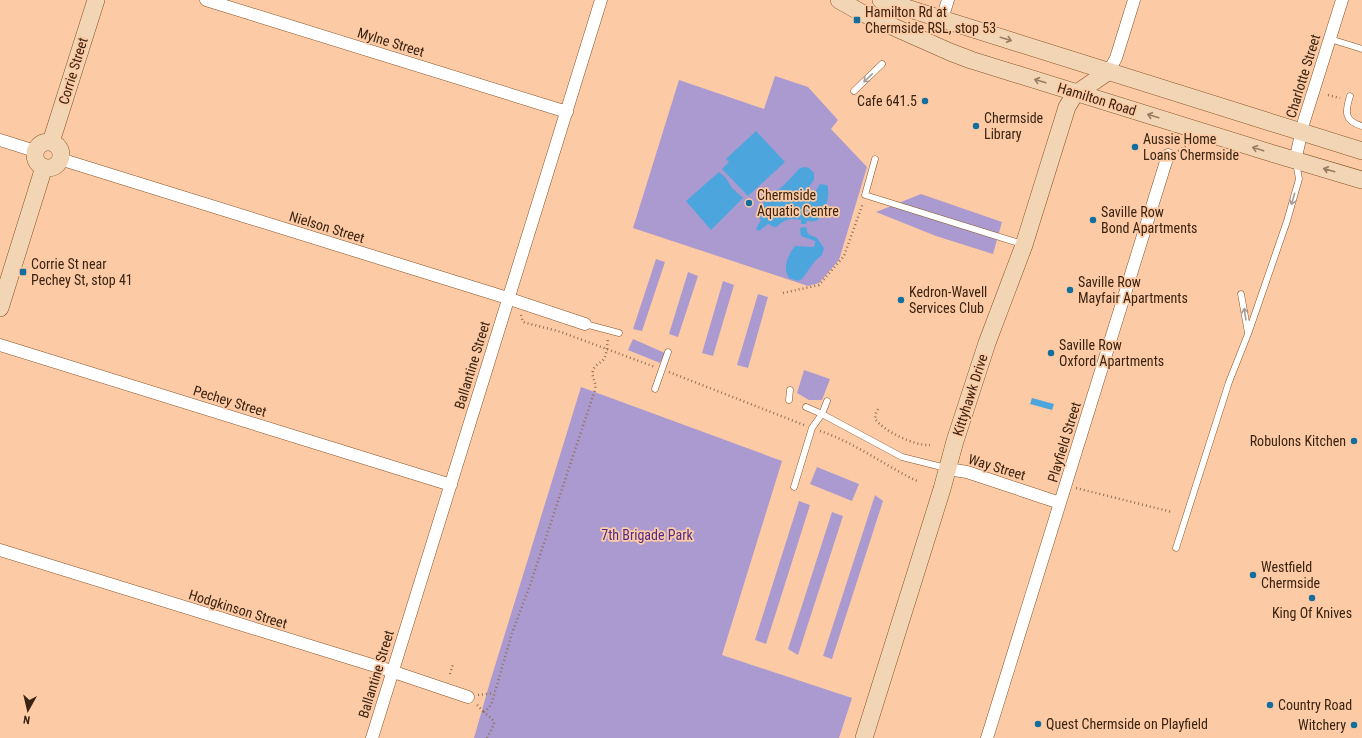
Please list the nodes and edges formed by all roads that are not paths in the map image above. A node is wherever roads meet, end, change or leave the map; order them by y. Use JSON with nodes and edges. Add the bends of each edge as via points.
{"nodes":[{"id":1,"x":96,"y":0,"type":"edge"},
{"id":2,"x":206,"y":0,"type":"edge"},
{"id":3,"x":601,"y":0,"type":"edge"},
{"id":4,"x":839,"y":0,"type":"edge"},
{"id":5,"x":881,"y":0,"type":"edge"},
{"id":6,"x":948,"y":0,"type":"edge"},
{"id":7,"x":1134,"y":0,"type":"edge"},
{"id":8,"x":1342,"y":0,"type":"edge"},
{"id":9,"x":942,"y":19,"type":"junction"},
{"id":10,"x":1330,"y":39,"type":"junction"},
{"id":11,"x":1362,"y":48,"type":"edge"},
{"id":12,"x":882,"y":64,"type":"dead end"},
{"id":13,"x":1109,"y":71,"type":"junction"},
{"id":14,"x":854,"y":91,"type":"dead end"},
{"id":15,"x":1077,"y":93,"type":"junction"},
{"id":16,"x":1350,"y":96,"type":"dead end"},
{"id":17,"x":567,"y":112,"type":"junction"},
{"id":18,"x":1362,"y":126,"type":"edge"},
{"id":19,"x":1302,"y":132,"type":"junction"},
{"id":20,"x":0,"y":140,"type":"edge"},
{"id":21,"x":51,"y":142,"type":"junction"},
{"id":22,"x":35,"y":150,"type":"junction"},
{"id":23,"x":1362,"y":151,"type":"edge"},
{"id":24,"x":1168,"y":155,"type":"road end"},
{"id":25,"x":60,"y":159,"type":"junction"},
{"id":26,"x":875,"y":159,"type":"dead end"},
{"id":27,"x":1295,"y":161,"type":"junction"},
{"id":28,"x":44,"y":167,"type":"junction"},
{"id":29,"x":1362,"y":180,"type":"edge"},
{"id":30,"x":1024,"y":245,"type":"junction"},
{"id":31,"x":1242,"y":294,"type":"dead end"},
{"id":32,"x":508,"y":299,"type":"junction"},
{"id":33,"x":0,"y":308,"type":"edge"},
{"id":34,"x":584,"y":324,"type":"joint"},
{"id":35,"x":619,"y":333,"type":"dead end"},
{"id":36,"x":1248,"y":334,"type":"junction"},
{"id":37,"x":0,"y":345,"type":"edge"},
{"id":38,"x":668,"y":352,"type":"dead end"},
{"id":39,"x":655,"y":389,"type":"dead end"},
{"id":40,"x":790,"y":390,"type":"dead end"},
{"id":41,"x":789,"y":400,"type":"dead end"},
{"id":42,"x":827,"y":401,"type":"dead end"},
{"id":43,"x":806,"y":407,"type":"dead end"},
{"id":44,"x":822,"y":414,"type":"junction"},
{"id":45,"x":948,"y":469,"type":"junction"},
{"id":46,"x":451,"y":485,"type":"junction"},
{"id":47,"x":794,"y":487,"type":"dead end"},
{"id":48,"x":1060,"y":503,"type":"junction"},
{"id":49,"x":1176,"y":548,"type":"dead end"},
{"id":50,"x":0,"y":550,"type":"edge"},
{"id":51,"x":392,"y":672,"type":"junction"},
{"id":52,"x":468,"y":696,"type":"dead end"},
{"id":53,"x":372,"y":738,"type":"edge"},
{"id":54,"x":864,"y":738,"type":"edge"},
{"id":55,"x":987,"y":738,"type":"edge"}],
"edges":[{"from":1,"to":21,"type":"street","name":"Corrie Street"},
{"from":2,"to":17,"type":"street","name":"Mylne Street"},
{"from":3,"to":17,"type":"street","name":"Ballantine Street"},
{"from":15,"to":4,"type":"street","name":"Hamilton Road","one_way":true,"via":[[950,52]]},
{"from":5,"to":9,"type":"street"},
{"from":6,"to":9,"type":"street"},
{"from":7,"to":13,"type":"street","via":[[1116,58]]},
{"from":8,"to":10,"type":"street","name":"Charlotte Street"},
{"from":9,"to":13,"type":"street","one_way":true},
{"from":10,"to":11,"type":"lane"},
{"from":10,"to":19,"type":"street","name":"Charlotte Street"},
{"from":12,"to":14,"type":"lane","one_way":true},
{"from":13,"to":15,"type":"street","name":"Kittyhawk Drive"},
{"from":13,"to":19,"type":"street"},
{"from":27,"to":15,"type":"street","name":"Hamilton Road","one_way":true},
{"from":15,"to":30,"type":"street","name":"Kittyhawk Drive","via":[[1067,107]]},
{"from":16,"to":18,"type":"lane","via":[[1346,110],[1348,118]]},
{"from":17,"to":32,"type":"street","name":"Ballantine Street"},
{"from":19,"to":23,"type":"street"},
{"from":19,"to":27,"type":"street","name":"Charlotte Street"},
{"from":20,"to":22,"type":"street"},
{"from":21,"to":22,"type":"street","via":[[40,144]]},
{"from":21,"to":25,"type":"street","via":[[58,147]]},
{"from":22,"to":28,"type":"street","via":[[35,159]]},
{"from":24,"to":48,"type":"street","name":"Playfield Street"},
{"from":25,"to":28,"type":"street","via":[[55,166]]},
{"from":25,"to":32,"type":"street","name":"Nielson Street"},
{"from":26,"to":30,"type":"lane","via":[[865,195]]},
{"from":29,"to":27,"type":"street","name":"Hamilton Road","one_way":true},
{"from":27,"to":36,"type":"lane","one_way":true,"via":[[1299,179]]},
{"from":28,"to":33,"type":"street"},
{"from":30,"to":45,"type":"street","name":"Kittyhawk Drive","via":[[987,343]]},
{"from":36,"to":31,"type":"lane","one_way":true},
{"from":32,"to":34,"type":"street","name":"Nielson Street"},
{"from":32,"to":46,"type":"street","name":"Ballantine Street"},
{"from":34,"to":35,"type":"lane"},
{"from":36,"to":49,"type":"lane","via":[[1229,382]]},
{"from":37,"to":46,"type":"street","name":"Pechey Street"},
{"from":38,"to":39,"type":"lane"},
{"from":40,"to":41,"type":"lane"},
{"from":42,"to":44,"type":"lane"},
{"from":43,"to":44,"type":"lane"},
{"from":44,"to":45,"type":"lane","via":[[902,457]]},
{"from":44,"to":47,"type":"lane","via":[[812,428]]},
{"from":45,"to":48,"type":"street","name":"Way Street","via":[[967,472]]},
{"from":45,"to":54,"type":"street","name":"Kittyhawk Drive"},
{"from":46,"to":51,"type":"street","name":"Ballantine Street"},
{"from":48,"to":55,"type":"street","name":"Playfield Street"},
{"from":50,"to":51,"type":"street","name":"Hodgkinson Street"},
{"from":51,"to":52,"type":"street","name":"Hodgkinson Street"},
{"from":51,"to":53,"type":"street","name":"Ballantine Street"}]}
